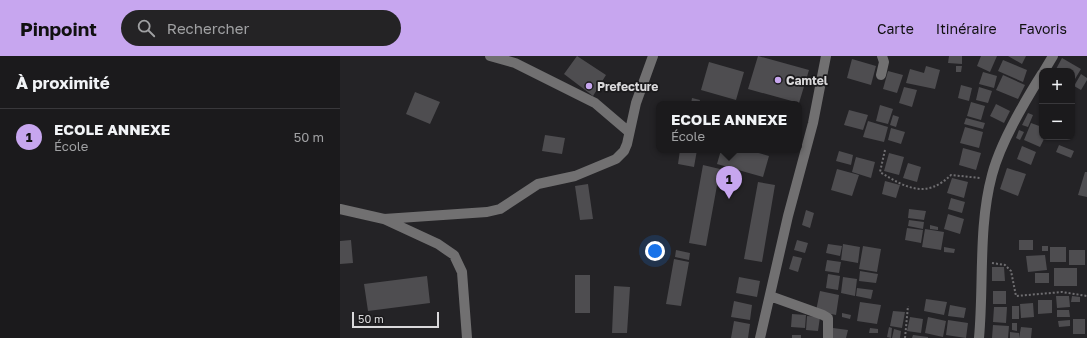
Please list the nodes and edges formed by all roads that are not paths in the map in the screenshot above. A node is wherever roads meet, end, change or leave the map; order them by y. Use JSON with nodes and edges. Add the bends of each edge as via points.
{"nodes":[{"id":1,"x":490,"y":56,"type":"edge"},
{"id":2,"x":653,"y":56,"type":"edge"},
{"id":3,"x":826,"y":56,"type":"edge"},
{"id":4,"x":882,"y":56,"type":"edge"},
{"id":5,"x":1053,"y":56,"type":"edge"},
{"id":6,"x":1046,"y":68,"type":"edge"},
{"id":7,"x":881,"y":75,"type":"dead end"},
{"id":8,"x":1039,"y":79,"type":"edge"},
{"id":9,"x":629,"y":132,"type":"junction"},
{"id":10,"x":340,"y":209,"type":"edge"},
{"id":11,"x":384,"y":219,"type":"junction"},
{"id":12,"x":770,"y":296,"type":"junction"},
{"id":13,"x":467,"y":338,"type":"edge"},
{"id":14,"x":760,"y":338,"type":"edge"},
{"id":15,"x":828,"y":338,"type":"edge"},
{"id":16,"x":979,"y":338,"type":"edge"}],
"edges":[{"from":1,"to":9,"type":"street","via":[[515,64],[595,103]]},
{"from":2,"to":9,"type":"street","via":[[636,103]]},
{"from":3,"to":12,"type":"street","via":[[818,100]]},
{"from":4,"to":7,"type":"street","via":[[884,62]]},
{"from":5,"to":6,"type":"street"},
{"from":8,"to":16,"type":"street","via":[[1011,129],[992,173],[987,197]]},
{"from":9,"to":11,"type":"street","via":[[624,151],[616,159],[574,176],[538,184],[500,209]]},
{"from":10,"to":11,"type":"street"},
{"from":11,"to":13,"type":"street","via":[[438,244],[454,255],[462,272]]},
{"from":12,"to":14,"type":"street"},
{"from":12,"to":15,"type":"street","via":[[828,318]]}]}
